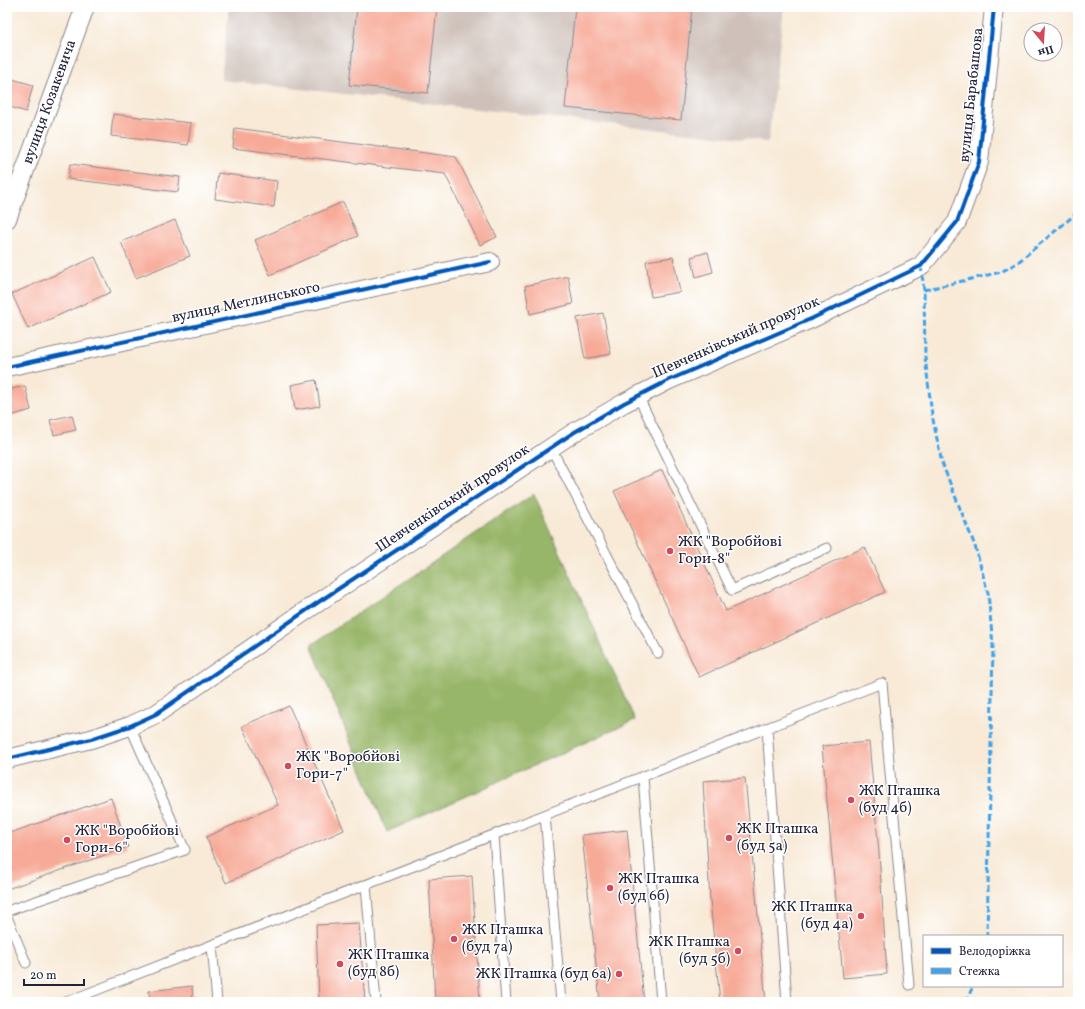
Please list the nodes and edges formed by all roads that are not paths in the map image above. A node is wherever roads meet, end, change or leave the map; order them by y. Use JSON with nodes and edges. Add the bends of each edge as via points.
{"nodes":[{"id":1,"x":85,"y":7,"type":"edge"},
{"id":2,"x":994,"y":7,"type":"edge"},
{"id":3,"x":7,"y":219,"type":"edge"},
{"id":4,"x":490,"y":262,"type":"dead end"},
{"id":5,"x":921,"y":266,"type":"joint"},
{"id":6,"x":7,"y":367,"type":"edge"},
{"id":7,"x":638,"y":396,"type":"junction"},
{"id":8,"x":551,"y":448,"type":"junction"},
{"id":9,"x":827,"y":548,"type":"dead end"},
{"id":10,"x":658,"y":653,"type":"dead end"},
{"id":11,"x":130,"y":726,"type":"junction"},
{"id":12,"x":768,"y":728,"type":"junction"},
{"id":13,"x":7,"y":758,"type":"edge"},
{"id":14,"x":643,"y":777,"type":"junction"},
{"id":15,"x":545,"y":815,"type":"junction"},
{"id":16,"x":494,"y":835,"type":"junction"},
{"id":17,"x":366,"y":885,"type":"junction"},
{"id":18,"x":7,"y":911,"type":"edge"},
{"id":19,"x":7,"y":917,"type":"edge"},
{"id":20,"x":212,"y":945,"type":"junction"},
{"id":21,"x":26,"y":963,"type":"dead end"},
{"id":22,"x":909,"y":985,"type":"dead end"},
{"id":23,"x":66,"y":1002,"type":"edge"},
{"id":24,"x":217,"y":1002,"type":"edge"},
{"id":25,"x":376,"y":1002,"type":"edge"},
{"id":26,"x":506,"y":1002,"type":"edge"},
{"id":27,"x":561,"y":1002,"type":"edge"},
{"id":28,"x":661,"y":1002,"type":"edge"},
{"id":29,"x":787,"y":1002,"type":"edge"}],
"edges":[{"from":1,"to":3,"type":"street","name":"вулиця Козакевича"},
{"from":2,"to":5,"type":"street","name":"вулиця Барабашова","via":[[979,162],[957,222]]},
{"from":4,"to":6,"type":"street","name":"вулиця Метлинського"},
{"from":5,"to":7,"type":"street","name":"Шевченківський провулок","via":[[813,318]]},
{"from":7,"to":8,"type":"street","name":"Шевченківський провулок"},
{"from":7,"to":9,"type":"lane","via":[[732,590]]},
{"from":8,"to":10,"type":"lane"},
{"from":8,"to":11,"type":"street","name":"Шевченківський провулок","via":[[320,601],[156,714]]},
{"from":11,"to":13,"type":"street","name":"Шевченківський провулок","via":[[91,739]]},
{"from":11,"to":18,"type":"lane","via":[[185,850]]},
{"from":12,"to":14,"type":"lane"},
{"from":12,"to":22,"type":"lane","via":[[882,683]]},
{"from":12,"to":29,"type":"lane"},
{"from":14,"to":15,"type":"lane"},
{"from":14,"to":28,"type":"lane"},
{"from":15,"to":16,"type":"lane"},
{"from":15,"to":27,"type":"lane"},
{"from":16,"to":17,"type":"lane"},
{"from":16,"to":26,"type":"lane"},
{"from":17,"to":20,"type":"lane"},
{"from":17,"to":25,"type":"lane"},
{"from":19,"to":21,"type":"lane"},
{"from":20,"to":23,"type":"lane"},
{"from":20,"to":24,"type":"lane"}]}
